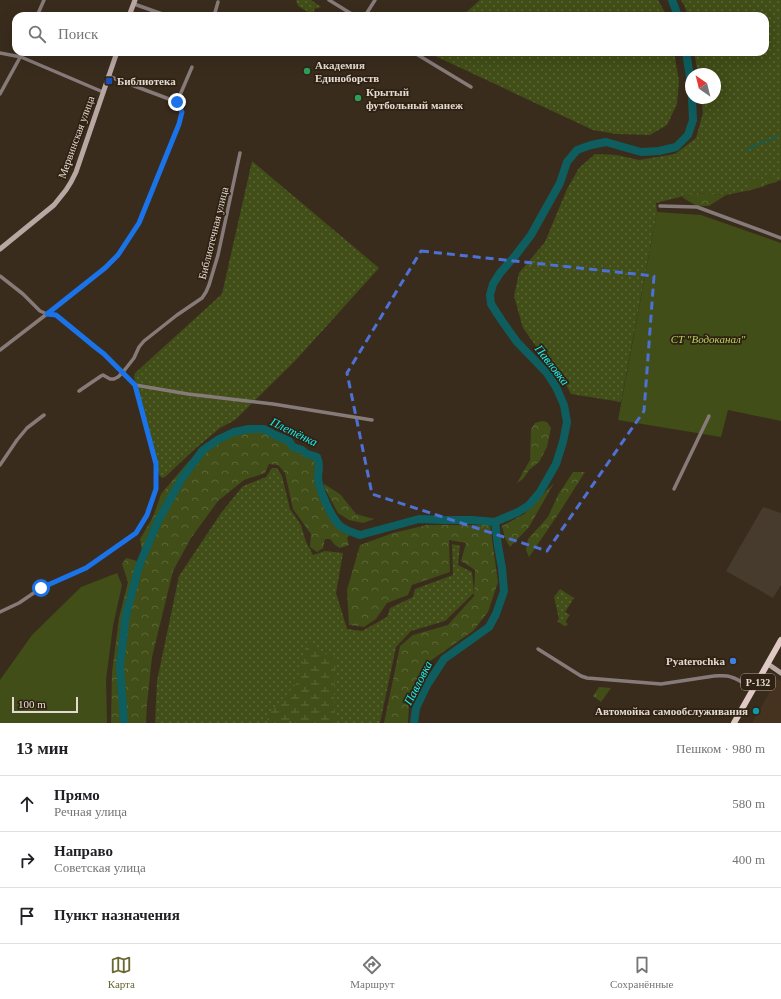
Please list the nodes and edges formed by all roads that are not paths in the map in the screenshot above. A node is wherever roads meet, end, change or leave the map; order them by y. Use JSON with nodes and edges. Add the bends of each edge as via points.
{"nodes":[{"id":1,"x":44,"y":0,"type":"edge"},
{"id":2,"x":329,"y":0,"type":"edge"},
{"id":3,"x":375,"y":0,"type":"edge"},
{"id":4,"x":134,"y":2,"type":"edge"},
{"id":5,"x":218,"y":2,"type":"dead end"},
{"id":6,"x":39,"y":12,"type":"edge"},
{"id":7,"x":130,"y":12,"type":"edge"},
{"id":8,"x":158,"y":12,"type":"edge"},
{"id":9,"x":215,"y":12,"type":"edge"},
{"id":10,"x":348,"y":12,"type":"edge"},
{"id":11,"x":368,"y":12,"type":"edge"},
{"id":12,"x":0,"y":53,"type":"edge"},
{"id":13,"x":12,"y":55,"type":"edge"},
{"id":14,"x":16,"y":56,"type":"edge"},
{"id":15,"x":116,"y":56,"type":"edge"},
{"id":16,"x":420,"y":56,"type":"edge"},
{"id":17,"x":21,"y":57,"type":"junction"},
{"id":18,"x":192,"y":67,"type":"dead end"},
{"id":19,"x":108,"y":76,"type":"junction"},
{"id":20,"x":471,"y":87,"type":"dead end"},
{"id":21,"x":103,"y":92,"type":"junction"},
{"id":22,"x":0,"y":94,"type":"edge"},
{"id":23,"x":177,"y":102,"type":"junction"},
{"id":24,"x":240,"y":154,"type":"dead end"},
{"id":25,"x":660,"y":206,"type":"dead end"},
{"id":26,"x":781,"y":238,"type":"edge"},
{"id":27,"x":0,"y":249,"type":"edge"},
{"id":28,"x":0,"y":276,"type":"edge"},
{"id":29,"x":47,"y":314,"type":"junction"},
{"id":30,"x":0,"y":350,"type":"edge"},
{"id":31,"x":123,"y":372,"type":"junction"},
{"id":32,"x":135,"y":385,"type":"junction"},
{"id":33,"x":80,"y":391,"type":"dead end"},
{"id":34,"x":44,"y":415,"type":"dead end"},
{"id":35,"x":709,"y":416,"type":"dead end"},
{"id":36,"x":372,"y":420,"type":"dead end"},
{"id":37,"x":0,"y":465,"type":"edge"},
{"id":38,"x":674,"y":489,"type":"dead end"},
{"id":39,"x":0,"y":612,"type":"edge"},
{"id":40,"x":781,"y":640,"type":"edge"},
{"id":41,"x":538,"y":649,"type":"dead end"},
{"id":42,"x":768,"y":664,"type":"junction"},
{"id":43,"x":781,"y":673,"type":"edge"},
{"id":44,"x":753,"y":690,"type":"junction"},
{"id":45,"x":734,"y":723,"type":"edge"}],
"edges":[{"from":1,"to":6,"type":"street"},
{"from":2,"to":10,"type":"street"},
{"from":3,"to":11,"type":"street"},
{"from":4,"to":7,"type":"street"},
{"from":4,"to":8,"type":"street"},
{"from":5,"to":9,"type":"street"},
{"from":12,"to":13,"type":"street"},
{"from":14,"to":17,"type":"street"},
{"from":15,"to":19,"type":"street","name":"Мервинская улица"},
{"from":16,"to":20,"type":"street"},
{"from":17,"to":21,"type":"street"},
{"from":17,"to":22,"type":"street"},
{"from":18,"to":23,"type":"street"},
{"from":19,"to":21,"type":"street","name":"Мервинская улица"},
{"from":19,"to":23,"type":"street"},
{"from":21,"to":27,"type":"street","name":"Мервинская улица","via":[[76,172],[66,190],[54,205]]},
{"from":23,"to":29,"type":"street","via":[[182,112],[179,124],[139,223],[118,255],[105,268]]},
{"from":24,"to":31,"type":"street","name":"Библиотечная улица","via":[[218,255],[206,292],[202,298],[144,340]]},
{"from":25,"to":26,"type":"street","via":[[697,207]]},
{"from":28,"to":29,"type":"street","via":[[40,311]]},
{"from":29,"to":30,"type":"street"},
{"from":29,"to":31,"type":"street","via":[[56,315]]},
{"from":31,"to":32,"type":"street"},
{"from":31,"to":33,"type":"street","via":[[114,379],[103,375]]},
{"from":32,"to":36,"type":"street"},
{"from":32,"to":39,"type":"street","via":[[156,464],[156,489],[147,515],[136,533],[86,568],[41,588]]},
{"from":34,"to":37,"type":"street","via":[[27,428]]},
{"from":35,"to":38,"type":"street"},
{"from":40,"to":42,"type":"main road","number":"Р-132"},
{"from":41,"to":44,"type":"street","via":[[587,678],[661,684],[730,676]]},
{"from":42,"to":43,"type":"street"},
{"from":42,"to":44,"type":"main road","number":"Р-132"},
{"from":44,"to":45,"type":"main road","number":"Р-132"}]}
